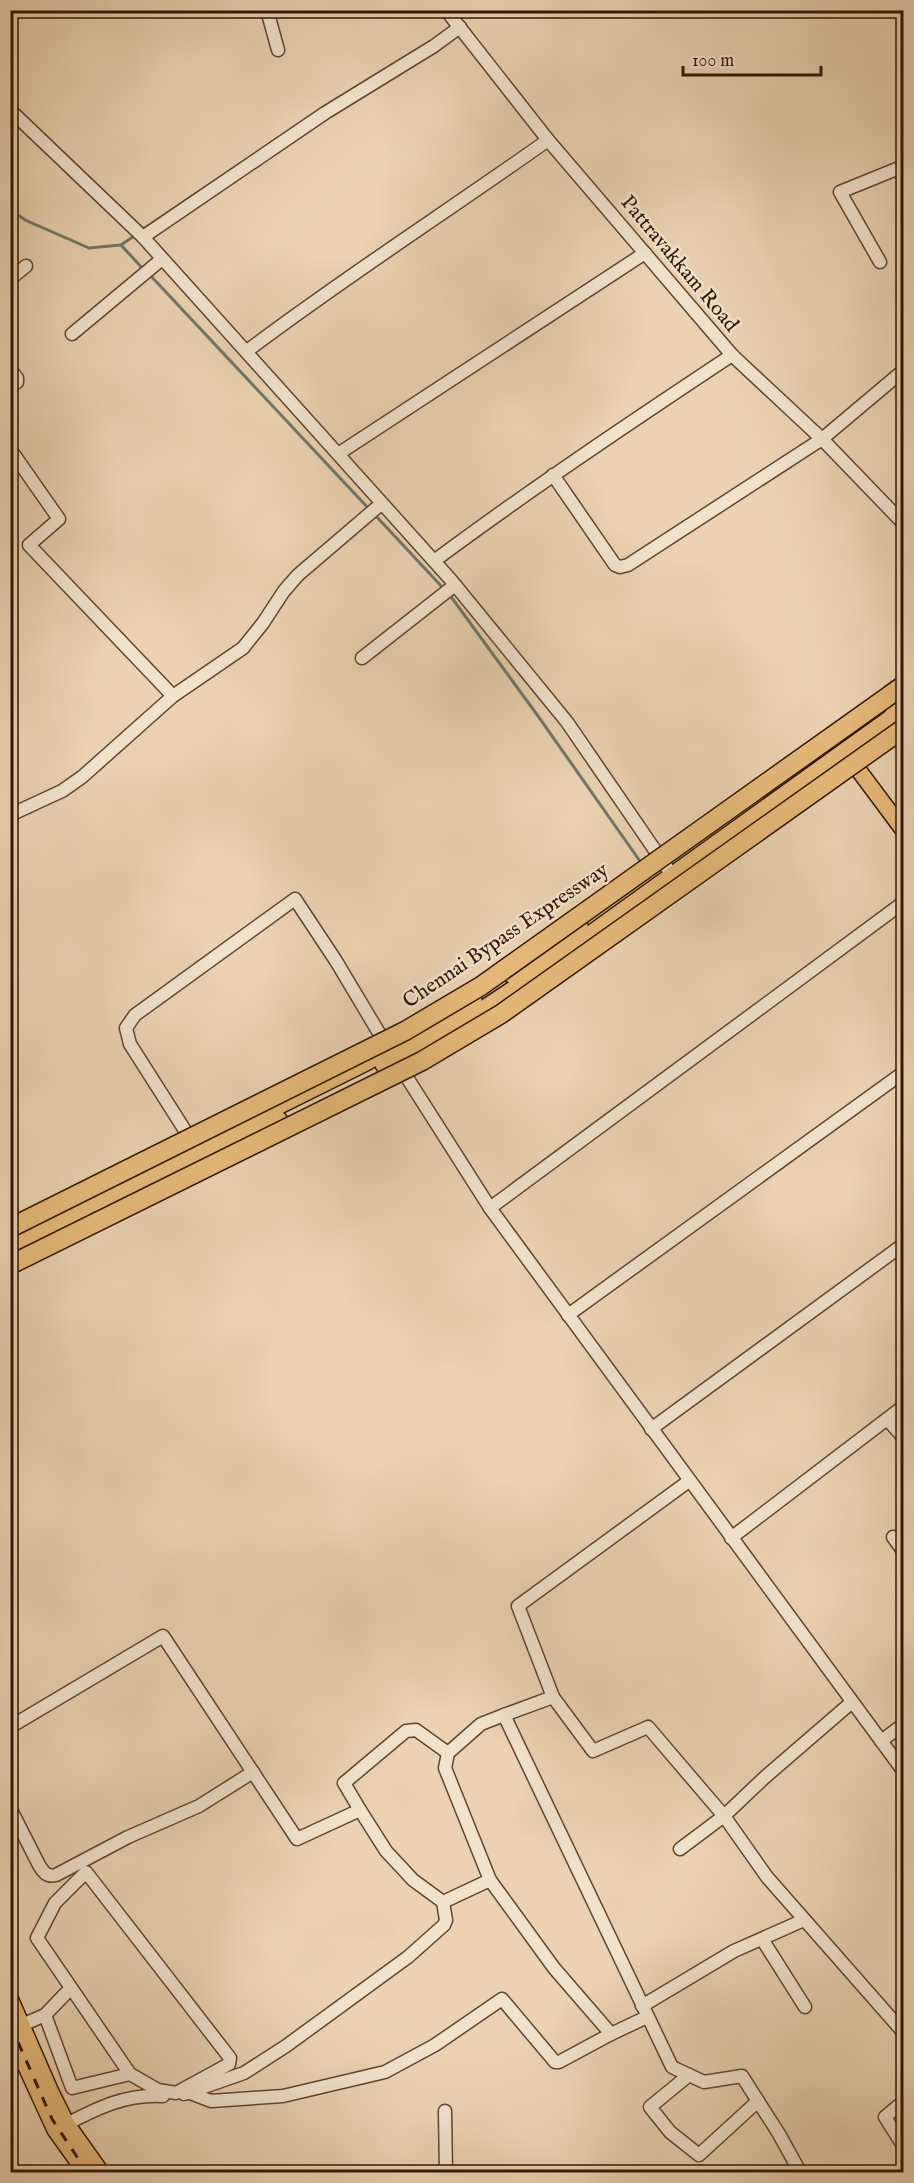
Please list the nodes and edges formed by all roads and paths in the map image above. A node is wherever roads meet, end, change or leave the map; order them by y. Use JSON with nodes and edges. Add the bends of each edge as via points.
{"nodes":[{"id":1,"x":267,"y":10,"type":"edge"},
{"id":2,"x":446,"y":10,"type":"edge"},
{"id":3,"x":460,"y":27,"type":"junction"},
{"id":4,"x":278,"y":50,"type":"dead end"},
{"id":5,"x":10,"y":110,"type":"edge"},
{"id":6,"x":548,"y":140,"type":"junction"},
{"id":7,"x":903,"y":166,"type":"edge"},
{"id":8,"x":144,"y":237,"type":"junction"},
{"id":9,"x":645,"y":253,"type":"junction"},
{"id":10,"x":162,"y":259,"type":"junction"},
{"id":11,"x":880,"y":262,"type":"dead end"},
{"id":12,"x":26,"y":266,"type":"dead end"},
{"id":13,"x":10,"y":279,"type":"edge"},
{"id":14,"x":72,"y":334,"type":"dead end"},
{"id":15,"x":247,"y":351,"type":"junction"},
{"id":16,"x":732,"y":355,"type":"junction"},
{"id":17,"x":10,"y":369,"type":"edge"},
{"id":18,"x":903,"y":370,"type":"edge"},
{"id":19,"x":10,"y":387,"type":"edge"},
{"id":20,"x":822,"y":439,"type":"junction"},
{"id":21,"x":10,"y":449,"type":"edge"},
{"id":22,"x":338,"y":454,"type":"junction"},
{"id":23,"x":553,"y":475,"type":"junction"},
{"id":24,"x":375,"y":509,"type":"junction"},
{"id":25,"x":903,"y":524,"type":"edge"},
{"id":26,"x":434,"y":561,"type":"junction"},
{"id":27,"x":455,"y":585,"type":"junction"},
{"id":28,"x":362,"y":658,"type":"dead end"},
{"id":29,"x":903,"y":679,"type":"edge"},
{"id":30,"x":903,"y":685,"type":"edge"},
{"id":31,"x":173,"y":696,"type":"junction"},
{"id":32,"x":897,"y":710,"type":"edge"},
{"id":33,"x":845,"y":743,"type":"junction"},
{"id":34,"x":903,"y":814,"type":"edge"},
{"id":35,"x":10,"y":815,"type":"edge"},
{"id":36,"x":903,"y":831,"type":"edge"},
{"id":37,"x":662,"y":861,"type":"junction"},
{"id":38,"x":903,"y":902,"type":"edge"},
{"id":39,"x":392,"y":1054,"type":"junction"},
{"id":40,"x":903,"y":1072,"type":"edge"},
{"id":41,"x":196,"y":1148,"type":"junction"},
{"id":42,"x":490,"y":1208,"type":"junction"},
{"id":43,"x":10,"y":1228,"type":"edge"},
{"id":44,"x":10,"y":1240,"type":"edge"},
{"id":45,"x":903,"y":1244,"type":"edge"},
{"id":46,"x":10,"y":1254,"type":"edge"},
{"id":47,"x":10,"y":1265,"type":"edge"},
{"id":48,"x":568,"y":1315,"type":"junction"},
{"id":49,"x":903,"y":1406,"type":"edge"},
{"id":50,"x":887,"y":1419,"type":"junction"},
{"id":51,"x":651,"y":1429,"type":"junction"},
{"id":52,"x":903,"y":1438,"type":"edge"},
{"id":53,"x":689,"y":1481,"type":"junction"},
{"id":54,"x":731,"y":1538,"type":"junction"},
{"id":55,"x":893,"y":1538,"type":"dead end"},
{"id":56,"x":903,"y":1552,"type":"edge"},
{"id":57,"x":553,"y":1697,"type":"junction"},
{"id":58,"x":852,"y":1702,"type":"junction"},
{"id":59,"x":504,"y":1715,"type":"junction"},
{"id":60,"x":903,"y":1724,"type":"edge"},
{"id":61,"x":10,"y":1727,"type":"edge"},
{"id":62,"x":880,"y":1741,"type":"junction"},
{"id":63,"x":448,"y":1753,"type":"junction"},
{"id":64,"x":253,"y":1772,"type":"junction"},
{"id":65,"x":903,"y":1772,"type":"edge"},
{"id":66,"x":10,"y":1808,"type":"edge"},
{"id":67,"x":360,"y":1810,"type":"junction"},
{"id":68,"x":724,"y":1816,"type":"junction"},
{"id":69,"x":680,"y":1849,"type":"dead end"},
{"id":70,"x":490,"y":1880,"type":"junction"},
{"id":71,"x":443,"y":1902,"type":"junction"},
{"id":72,"x":804,"y":1920,"type":"junction"},
{"id":73,"x":762,"y":1939,"type":"junction"},
{"id":74,"x":70,"y":1989,"type":"junction"},
{"id":75,"x":10,"y":1998,"type":"edge"},
{"id":76,"x":805,"y":2007,"type":"dead end"},
{"id":77,"x":644,"y":2011,"type":"junction"},
{"id":78,"x":45,"y":2015,"type":"junction"},
{"id":79,"x":16,"y":2028,"type":"edge"},
{"id":80,"x":903,"y":2033,"type":"edge"},
{"id":81,"x":610,"y":2034,"type":"junction"},
{"id":82,"x":130,"y":2074,"type":"junction"},
{"id":83,"x":689,"y":2075,"type":"junction"},
{"id":84,"x":190,"y":2093,"type":"junction"},
{"id":85,"x":758,"y":2101,"type":"junction"},
{"id":86,"x":903,"y":2101,"type":"edge"},
{"id":87,"x":445,"y":2111,"type":"dead end"},
{"id":88,"x":61,"y":2127,"type":"junction"},
{"id":89,"x":903,"y":2147,"type":"edge"},
{"id":90,"x":85,"y":2172,"type":"edge"},
{"id":91,"x":101,"y":2172,"type":"edge"},
{"id":92,"x":446,"y":2172,"type":"edge"},
{"id":93,"x":800,"y":2172,"type":"edge"}],
"edges":[{"from":1,"to":4,"type":"street"},
{"from":2,"to":3,"type":"street","name":"Pattravakkam Road"},
{"from":3,"to":6,"type":"street","name":"Pattravakkam Road"},
{"from":3,"to":8,"type":"street","via":[[325,113]]},
{"from":5,"to":8,"type":"street"},
{"from":6,"to":9,"type":"street","name":"Pattravakkam Road"},
{"from":6,"to":15,"type":"street"},
{"from":7,"to":11,"type":"street","via":[[840,192]]},
{"from":8,"to":10,"type":"street"},
{"from":9,"to":16,"type":"street","name":"Pattravakkam Road"},
{"from":9,"to":22,"type":"street"},
{"from":10,"to":14,"type":"street"},
{"from":10,"to":15,"type":"street"},
{"from":12,"to":13,"type":"street"},
{"from":15,"to":22,"type":"street"},
{"from":16,"to":20,"type":"street","name":"Pattravakkam Road"},
{"from":16,"to":23,"type":"street"},
{"from":17,"to":19,"type":"street","via":[[17,382]]},
{"from":18,"to":20,"type":"street"},
{"from":20,"to":23,"type":"street","via":[[620,567]]},
{"from":20,"to":25,"type":"street","name":"Pattravakkam Road"},
{"from":21,"to":31,"type":"street","via":[[59,519],[29,545]]},
{"from":22,"to":24,"type":"street"},
{"from":23,"to":26,"type":"street"},
{"from":24,"to":26,"type":"street"},
{"from":24,"to":31,"type":"street","via":[[298,575],[243,648]]},
{"from":26,"to":27,"type":"street"},
{"from":27,"to":28,"type":"street"},
{"from":27,"to":37,"type":"street","via":[[567,722]]},
{"from":29,"to":32,"type":"main road","via":[[891,687]]},
{"from":30,"to":43,"type":"highway","name":"Chennai Bypass Expressway","bridge":true,"via":[[481,986],[405,1031]]},
{"from":31,"to":35,"type":"street","via":[[82,777],[62,791]]},
{"from":32,"to":33,"type":"main road"},
{"from":32,"to":47,"type":"highway","bridge":true,"via":[[501,1014],[422,1061]]},
{"from":33,"to":34,"type":"main road"},
{"from":33,"to":36,"type":"main road"},
{"from":33,"to":37,"type":"main road"},
{"from":37,"to":39,"type":"main road","via":[[472,1016]]},
{"from":38,"to":42,"type":"street"},
{"from":39,"to":41,"type":"main road"},
{"from":39,"to":41,"type":"street","via":[[295,899],[135,1015],[126,1028],[130,1044]]},
{"from":39,"to":42,"type":"street"},
{"from":39,"to":46,"type":"main road"},
{"from":40,"to":48,"type":"street"},
{"from":41,"to":44,"type":"main road"},
{"from":42,"to":48,"type":"street"},
{"from":45,"to":51,"type":"street"},
{"from":48,"to":51,"type":"street"},
{"from":49,"to":50,"type":"street"},
{"from":50,"to":52,"type":"street"},
{"from":50,"to":54,"type":"street"},
{"from":51,"to":53,"type":"street"},
{"from":53,"to":54,"type":"street"},
{"from":53,"to":57,"type":"street","via":[[518,1606]]},
{"from":54,"to":58,"type":"street"},
{"from":55,"to":56,"type":"street"},
{"from":57,"to":59,"type":"street"},
{"from":57,"to":68,"type":"street","via":[[593,1751],[648,1727]]},
{"from":58,"to":62,"type":"street"},
{"from":58,"to":68,"type":"street"},
{"from":59,"to":63,"type":"street","via":[[481,1724]]},
{"from":59,"to":77,"type":"street"},
{"from":60,"to":62,"type":"street"},
{"from":61,"to":64,"type":"street","via":[[164,1636]]},
{"from":62,"to":65,"type":"street"},
{"from":63,"to":67,"type":"street","via":[[416,1730],[406,1731],[344,1783]]},
{"from":63,"to":70,"type":"street","via":[[445,1768]]},
{"from":64,"to":66,"type":"street","via":[[199,1806],[50,1876],[39,1865]]},
{"from":64,"to":67,"type":"street","via":[[297,1839]]},
{"from":67,"to":71,"type":"street","via":[[386,1851],[413,1880]]},
{"from":68,"to":69,"type":"street"},
{"from":68,"to":72,"type":"street"},
{"from":70,"to":71,"type":"street"},
{"from":70,"to":81,"type":"street","via":[[554,1968]]},
{"from":71,"to":84,"type":"street","via":[[444,1925],[408,1957],[244,2073]]},
{"from":72,"to":73,"type":"street"},
{"from":72,"to":80,"type":"street"},
{"from":73,"to":76,"type":"street"},
{"from":73,"to":77,"type":"street","via":[[734,1952]]},
{"from":74,"to":78,"type":"street"},
{"from":74,"to":82,"type":"street"},
{"from":74,"to":82,"type":"street","via":[[37,1938],[55,1903],[86,1872],[230,2058],[229,2064],[176,2093],[158,2090]]},
{"from":75,"to":79,"type":"main road"},
{"from":77,"to":81,"type":"street"},
{"from":77,"to":83,"type":"street","via":[[672,2067]]},
{"from":78,"to":79,"type":"street"},
{"from":78,"to":82,"type":"street","via":[[72,2088]]},
{"from":79,"to":88,"type":"main road"},
{"from":81,"to":84,"type":"street","via":[[555,2062],[502,2000],[435,2045],[385,2072],[283,2096],[211,2101]]},
{"from":83,"to":85,"type":"street","via":[[704,2082],[742,2076]]},
{"from":83,"to":85,"type":"street","via":[[650,2107],[670,2132],[699,2155]]},
{"from":84,"to":88,"type":"street","via":[[143,2095],[108,2103]]},
{"from":85,"to":93,"type":"street"},
{"from":86,"to":89,"type":"street","via":[[885,2117]]},
{"from":87,"to":92,"type":"street"},
{"from":88,"to":90,"type":"main road"},
{"from":88,"to":91,"type":"main road"}]}
